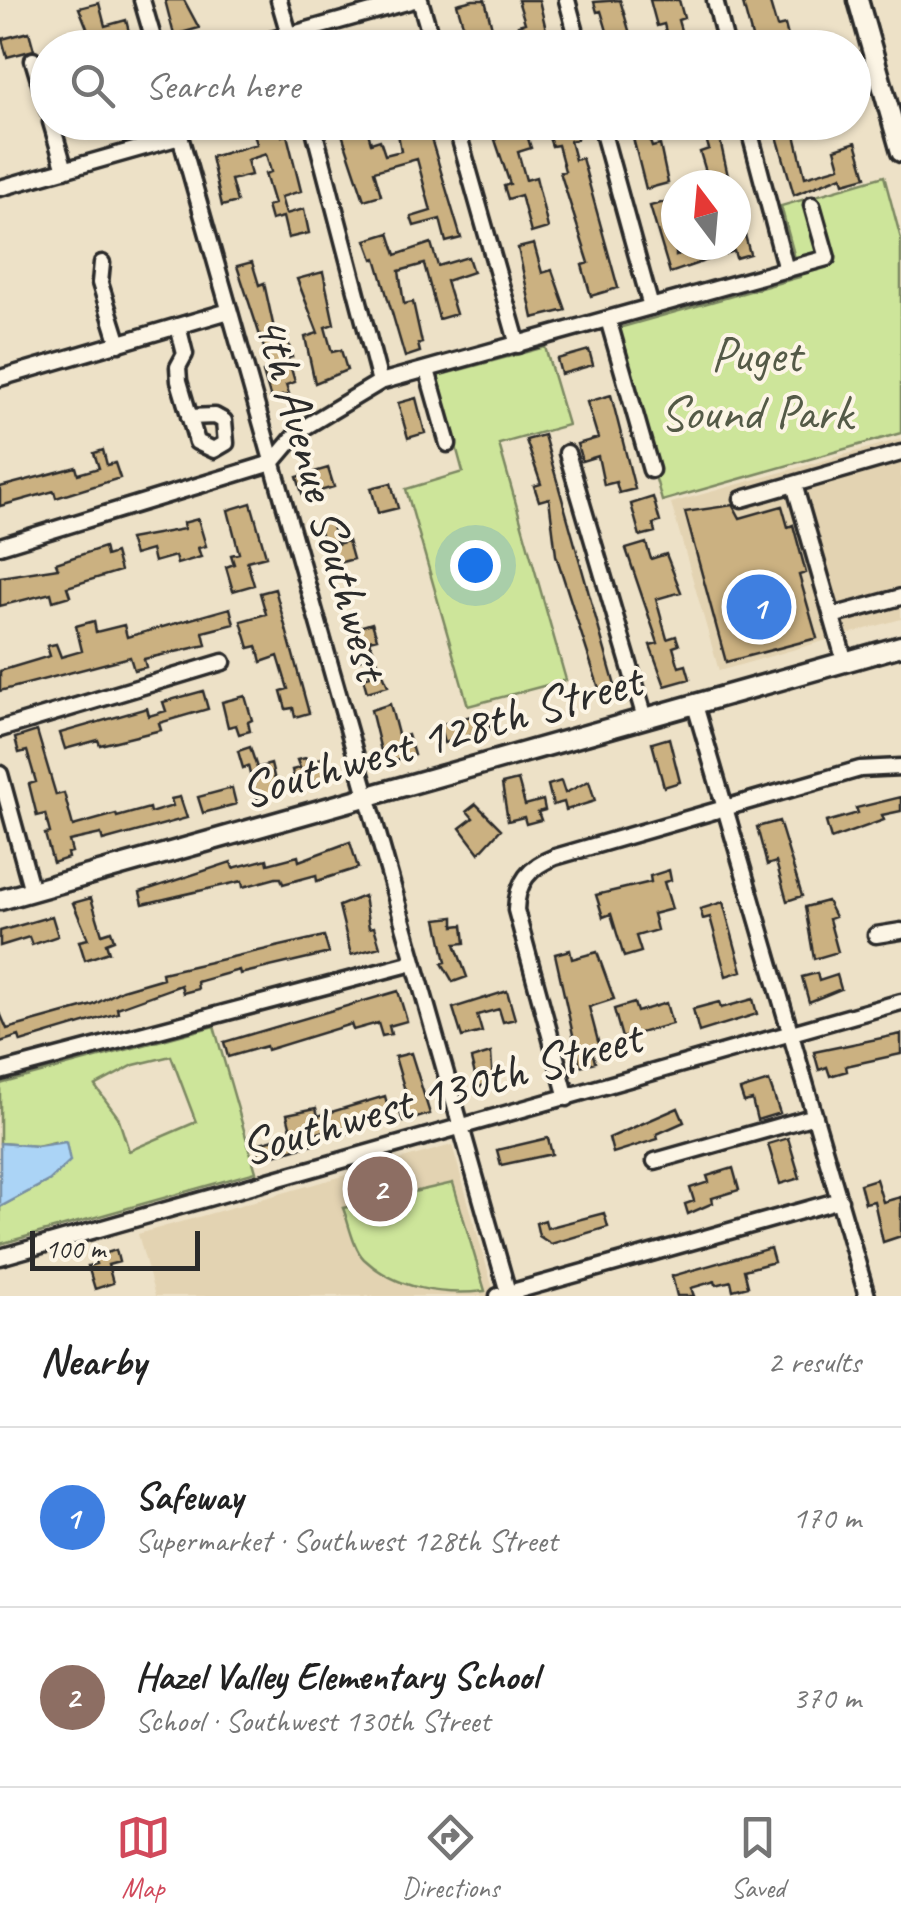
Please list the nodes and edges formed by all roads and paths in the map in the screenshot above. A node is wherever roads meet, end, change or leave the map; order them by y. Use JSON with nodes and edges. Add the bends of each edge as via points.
{"nodes":[{"id":1,"x":142,"y":0,"type":"edge"},
{"id":2,"x":280,"y":0,"type":"edge"},
{"id":3,"x":417,"y":0,"type":"edge"},
{"id":4,"x":567,"y":0,"type":"edge"},
{"id":5,"x":715,"y":0,"type":"edge"},
{"id":6,"x":858,"y":0,"type":"edge"},
{"id":7,"x":151,"y":30,"type":"edge"},
{"id":8,"x":288,"y":30,"type":"edge"},
{"id":9,"x":325,"y":30,"type":"edge"},
{"id":10,"x":428,"y":30,"type":"edge"},
{"id":11,"x":575,"y":30,"type":"edge"},
{"id":12,"x":722,"y":30,"type":"edge"},
{"id":13,"x":869,"y":30,"type":"edge"},
{"id":14,"x":871,"y":37,"type":"edge"},
{"id":15,"x":894,"y":102,"type":"edge"},
{"id":16,"x":56,"y":140,"type":"edge"},
{"id":17,"x":150,"y":140,"type":"edge"},
{"id":18,"x":181,"y":140,"type":"edge"},
{"id":19,"x":317,"y":140,"type":"edge"},
{"id":20,"x":460,"y":140,"type":"edge"},
{"id":21,"x":605,"y":140,"type":"edge"},
{"id":22,"x":752,"y":140,"type":"edge"},
{"id":23,"x":900,"y":147,"type":"edge"},
{"id":24,"x":65,"y":170,"type":"junction"},
{"id":25,"x":0,"y":188,"type":"edge"},
{"id":26,"x":812,"y":205,"type":"dead end"},
{"id":27,"x":102,"y":263,"type":"dead end"},
{"id":28,"x":786,"y":270,"type":"junction"},
{"id":29,"x":651,"y":307,"type":"junction"},
{"id":30,"x":229,"y":311,"type":"junction"},
{"id":31,"x":608,"y":319,"type":"junction"},
{"id":32,"x":178,"y":326,"type":"junction"},
{"id":33,"x":119,"y":344,"type":"junction"},
{"id":34,"x":518,"y":345,"type":"junction"},
{"id":35,"x":427,"y":370,"type":"junction"},
{"id":36,"x":0,"y":378,"type":"edge"},
{"id":37,"x":380,"y":382,"type":"junction"},
{"id":38,"x":189,"y":416,"type":"dead end"},
{"id":39,"x":448,"y":444,"type":"dead end"},
{"id":40,"x":567,"y":453,"type":"dead end"},
{"id":41,"x":901,"y":453,"type":"edge"},
{"id":42,"x":272,"y":464,"type":"junction"},
{"id":43,"x":651,"y":470,"type":"dead end"},
{"id":44,"x":794,"y":484,"type":"junction"},
{"id":45,"x":742,"y":499,"type":"dead end"},
{"id":46,"x":0,"y":546,"type":"edge"},
{"id":47,"x":901,"y":596,"type":"edge"},
{"id":48,"x":832,"y":616,"type":"junction"},
{"id":49,"x":901,"y":646,"type":"edge"},
{"id":50,"x":223,"y":662,"type":"dead end"},
{"id":51,"x":846,"y":662,"type":"junction"},
{"id":52,"x":695,"y":705,"type":"junction"},
{"id":53,"x":645,"y":718,"type":"junction"},
{"id":54,"x":0,"y":728,"type":"edge"},
{"id":55,"x":901,"y":767,"type":"edge"},
{"id":56,"x":0,"y":774,"type":"edge"},
{"id":57,"x":364,"y":796,"type":"junction"},
{"id":58,"x":722,"y":810,"type":"junction"},
{"id":59,"x":32,"y":891,"type":"junction"},
{"id":60,"x":0,"y":900,"type":"edge"},
{"id":61,"x":901,"y":930,"type":"edge"},
{"id":62,"x":876,"y":935,"type":"dead end"},
{"id":63,"x":413,"y":964,"type":"junction"},
{"id":64,"x":901,"y":1002,"type":"edge"},
{"id":65,"x":790,"y":1034,"type":"junction"},
{"id":66,"x":0,"y":1072,"type":"edge"},
{"id":67,"x":567,"y":1098,"type":"junction"},
{"id":68,"x":815,"y":1116,"type":"junction"},
{"id":69,"x":461,"y":1128,"type":"junction"},
{"id":70,"x":654,"y":1161,"type":"dead end"},
{"id":71,"x":840,"y":1200,"type":"junction"},
{"id":72,"x":0,"y":1257,"type":"edge"},
{"id":73,"x":505,"y":1295,"type":"edge"},
{"id":74,"x":866,"y":1296,"type":"edge"}],
"edges":[{"from":1,"to":7,"type":"street"},
{"from":2,"to":8,"type":"street"},
{"from":3,"to":9,"type":"street"},
{"from":3,"to":10,"type":"street"},
{"from":4,"to":11,"type":"street"},
{"from":5,"to":12,"type":"street"},
{"from":6,"to":13,"type":"main road"},
{"from":14,"to":15,"type":"main road"},
{"from":15,"to":23,"type":"main road"},
{"from":16,"to":24,"type":"street"},
{"from":17,"to":24,"type":"street"},
{"from":18,"to":30,"type":"street","name":"4th Avenue Southwest"},
{"from":19,"to":37,"type":"street"},
{"from":20,"to":34,"type":"street"},
{"from":21,"to":29,"type":"street"},
{"from":22,"to":28,"type":"street"},
{"from":24,"to":25,"type":"street"},
{"from":26,"to":28,"type":"street","via":[[828,258]]},
{"from":27,"to":33,"type":"street","via":[[100,283]]},
{"from":28,"to":29,"type":"street"},
{"from":29,"to":31,"type":"street"},
{"from":30,"to":32,"type":"street"},
{"from":30,"to":42,"type":"street","name":"4th Avenue Southwest"},
{"from":31,"to":34,"type":"street"},
{"from":31,"to":43,"type":"street"},
{"from":32,"to":33,"type":"street"},
{"from":32,"to":38,"type":"street","via":[[186,354],[178,377]]},
{"from":33,"to":36,"type":"street"},
{"from":34,"to":35,"type":"street"},
{"from":35,"to":37,"type":"street"},
{"from":35,"to":39,"type":"street"},
{"from":37,"to":42,"type":"street","via":[[300,430]]},
{"from":40,"to":53,"type":"street"},
{"from":41,"to":44,"type":"street"},
{"from":42,"to":46,"type":"street"},
{"from":42,"to":57,"type":"street","name":"4th Avenue Southwest"},
{"from":44,"to":45,"type":"street"},
{"from":44,"to":48,"type":"street"},
{"from":47,"to":48,"type":"street"},
{"from":48,"to":51,"type":"street"},
{"from":49,"to":51,"type":"main road","name":"Southwest 128th Street"},
{"from":50,"to":54,"type":"street"},
{"from":51,"to":52,"type":"main road","name":"Southwest 128th Street"},
{"from":52,"to":53,"type":"main road","name":"Southwest 128th Street"},
{"from":52,"to":58,"type":"street"},
{"from":53,"to":57,"type":"main road","name":"Southwest 128th Street"},
{"from":55,"to":58,"type":"street","via":[[860,769]]},
{"from":56,"to":59,"type":"street"},
{"from":57,"to":59,"type":"main road","name":"Southwest 128th Street"},
{"from":57,"to":63,"type":"street","name":"4th Avenue Southwest"},
{"from":58,"to":65,"type":"street"},
{"from":58,"to":67,"type":"street","via":[[554,857],[519,886],[519,927]]},
{"from":59,"to":60,"type":"main road","name":"Southwest 128th Street"},
{"from":61,"to":62,"type":"street"},
{"from":63,"to":66,"type":"street"},
{"from":63,"to":69,"type":"street","name":"4th Avenue Southwest"},
{"from":64,"to":65,"type":"street","name":"Southwest 130th Street"},
{"from":65,"to":67,"type":"street","name":"Southwest 130th Street"},
{"from":65,"to":68,"type":"street"},
{"from":67,"to":69,"type":"street","name":"Southwest 130th Street"},
{"from":68,"to":70,"type":"street"},
{"from":68,"to":71,"type":"street"},
{"from":69,"to":72,"type":"street","name":"Southwest 130th Street"},
{"from":69,"to":73,"type":"street","name":"4th Avenue Southwest"},
{"from":71,"to":73,"type":"street"},
{"from":71,"to":74,"type":"street"}]}
